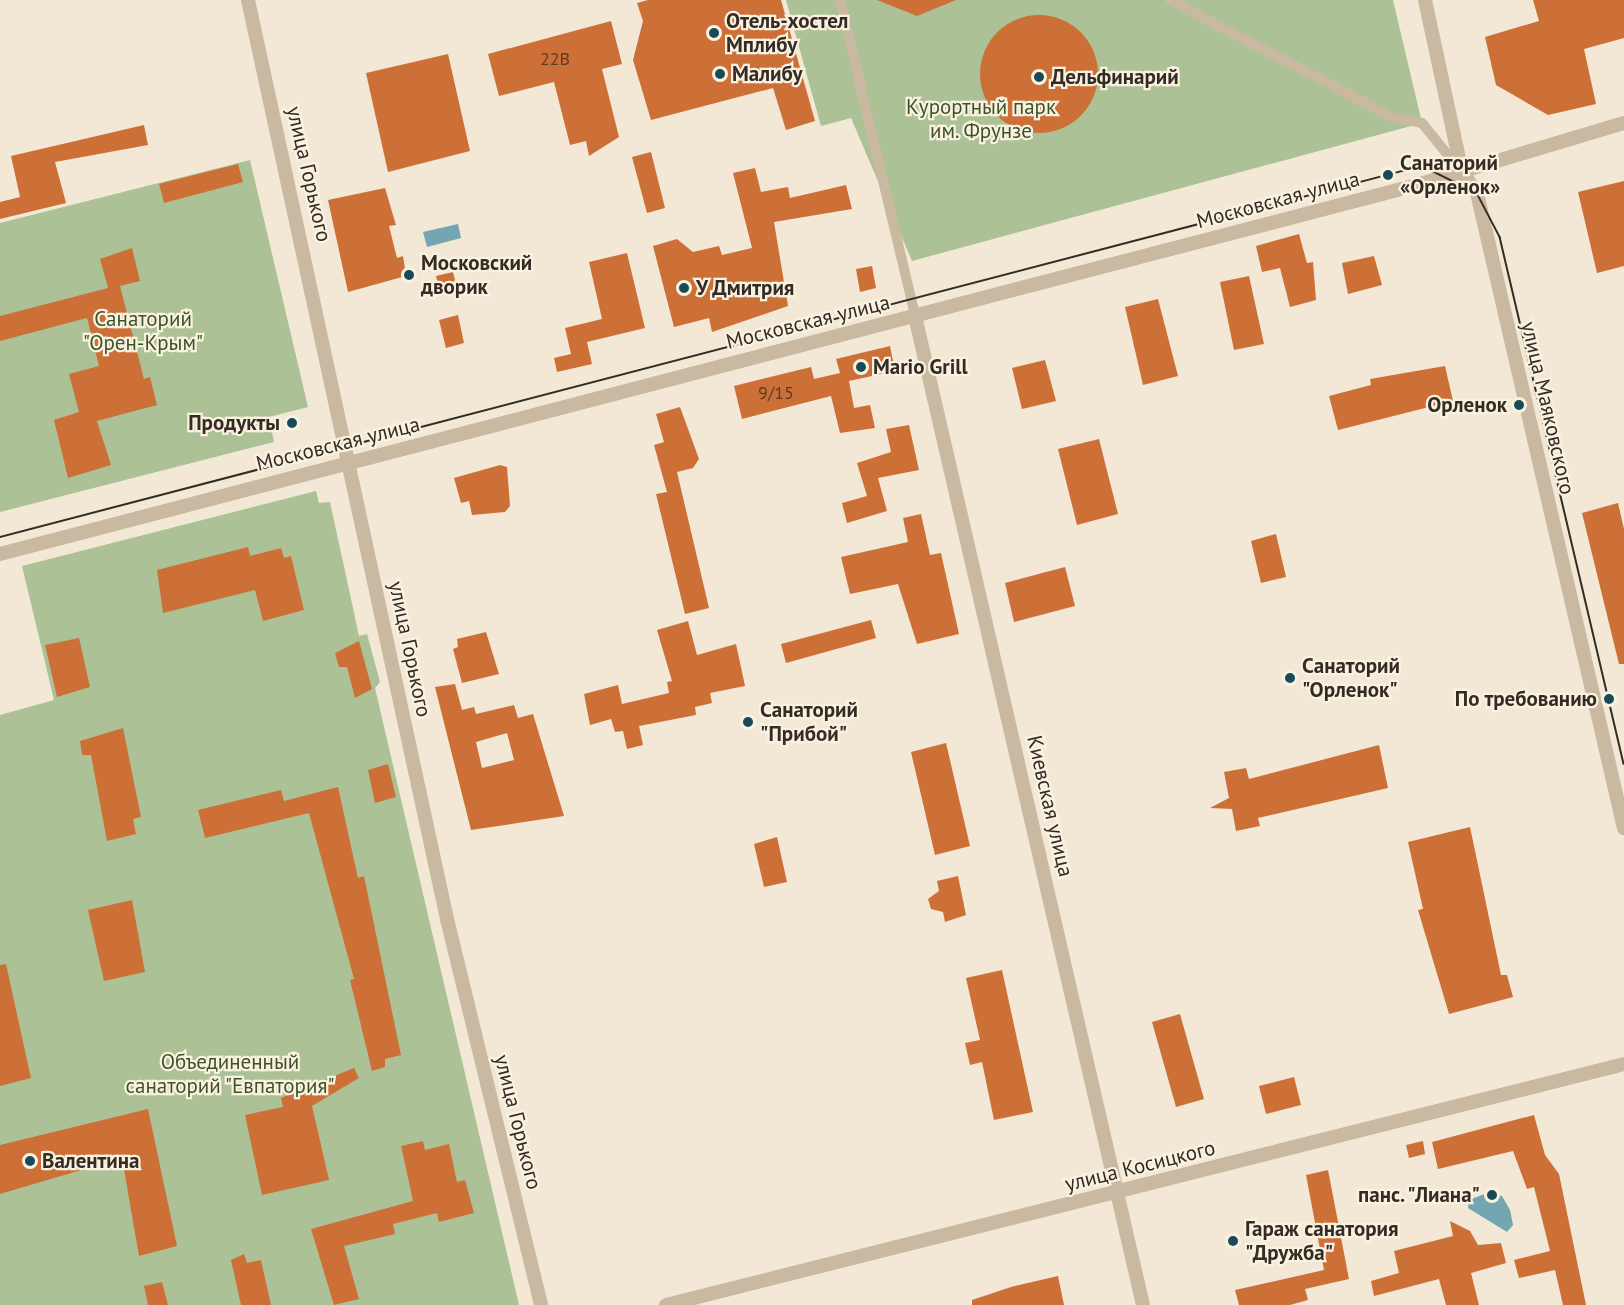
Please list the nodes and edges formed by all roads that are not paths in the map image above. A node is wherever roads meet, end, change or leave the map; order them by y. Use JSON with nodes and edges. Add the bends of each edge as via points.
{"nodes":[{"id":1,"x":248,"y":0,"type":"edge"},
{"id":2,"x":840,"y":0,"type":"edge"},
{"id":3,"x":1170,"y":0,"type":"edge"},
{"id":4,"x":1425,"y":0,"type":"edge"},
{"id":5,"x":1624,"y":123,"type":"edge"},
{"id":6,"x":1462,"y":172,"type":"junction"},
{"id":7,"x":915,"y":316,"type":"junction"},
{"id":8,"x":349,"y":463,"type":"junction"},
{"id":9,"x":0,"y":554,"type":"edge"},
{"id":10,"x":1624,"y":828,"type":"edge"},
{"id":11,"x":1624,"y":1064,"type":"edge"},
{"id":12,"x":1118,"y":1194,"type":"junction"},
{"id":13,"x":541,"y":1305,"type":"edge"},
{"id":14,"x":666,"y":1305,"type":"edge"},
{"id":15,"x":1143,"y":1305,"type":"edge"}],
"edges":[{"from":1,"to":8,"type":"street","name":"улица Горького"},
{"from":2,"to":7,"type":"street"},
{"from":3,"to":6,"type":"street","via":[[1394,118],[1422,123]]},
{"from":4,"to":6,"type":"street","name":"улица Маяковского"},
{"from":5,"to":6,"type":"street","name":"Московская улица"},
{"from":6,"to":7,"type":"street","name":"Московская улица"},
{"from":6,"to":10,"type":"street","name":"улица Маяковского","via":[[1477,193]]},
{"from":7,"to":8,"type":"street","name":"Московская улица"},
{"from":7,"to":12,"type":"street","name":"Киевская улица"},
{"from":8,"to":9,"type":"street","name":"Московская улица"},
{"from":8,"to":13,"type":"street","name":"улица Горького","via":[[447,919]]},
{"from":11,"to":12,"type":"street","name":"улица Косицкого"},
{"from":12,"to":14,"type":"street","name":"улица Косицкого"},
{"from":12,"to":15,"type":"street","name":"Киевская улица"}]}
